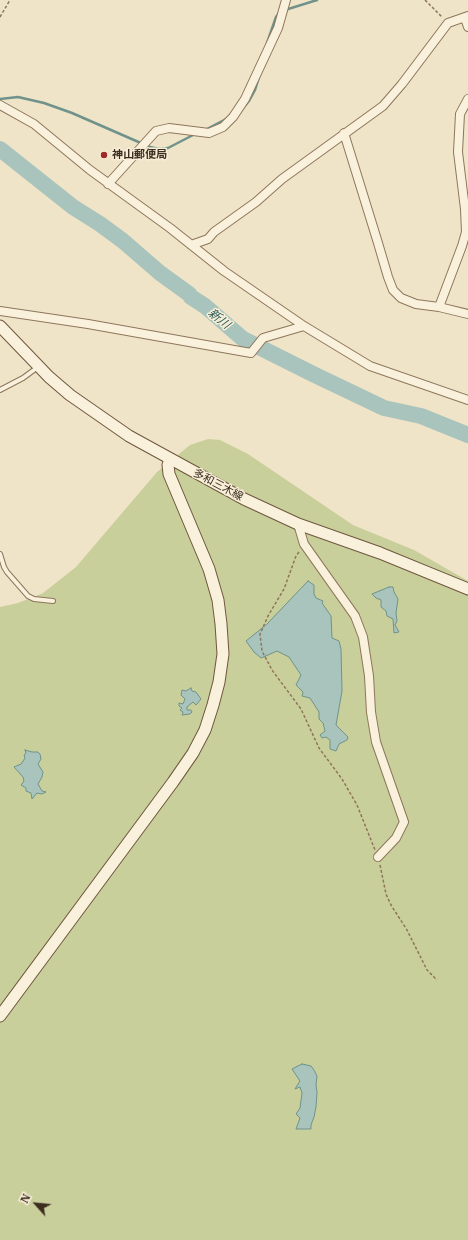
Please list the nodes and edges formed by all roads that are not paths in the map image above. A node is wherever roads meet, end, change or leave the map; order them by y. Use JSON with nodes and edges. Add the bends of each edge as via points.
{"nodes":[{"id":1,"x":286,"y":0,"type":"edge"},
{"id":2,"x":466,"y":17,"type":"edge"},
{"id":3,"x":468,"y":26,"type":"edge"},
{"id":4,"x":468,"y":99,"type":"edge"},
{"id":5,"x":0,"y":105,"type":"edge"},
{"id":6,"x":344,"y":133,"type":"junction"},
{"id":7,"x":108,"y":184,"type":"junction"},
{"id":8,"x":191,"y":245,"type":"junction"},
{"id":9,"x":439,"y":307,"type":"junction"},
{"id":10,"x":0,"y":311,"type":"edge"},
{"id":11,"x":468,"y":314,"type":"edge"},
{"id":12,"x":0,"y":326,"type":"edge"},
{"id":13,"x":304,"y":326,"type":"junction"},
{"id":14,"x":38,"y":367,"type":"junction"},
{"id":15,"x":0,"y":390,"type":"edge"},
{"id":16,"x":468,"y":400,"type":"edge"},
{"id":17,"x":170,"y":459,"type":"junction"},
{"id":18,"x":298,"y":524,"type":"junction"},
{"id":19,"x":0,"y":554,"type":"edge"},
{"id":20,"x":468,"y":589,"type":"edge"},
{"id":21,"x":53,"y":601,"type":"dead end"},
{"id":22,"x":378,"y":857,"type":"road end"},
{"id":23,"x":0,"y":1016,"type":"edge"}],
"edges":[{"from":1,"to":7,"type":"street","via":[[278,28],[245,99],[233,117],[223,127],[209,133],[169,128],[156,131]]},
{"from":2,"to":3,"type":"street"},
{"from":2,"to":6,"type":"street","via":[[448,24],[383,106]]},
{"from":4,"to":9,"type":"street","via":[[460,114],[458,152],[466,232]]},
{"from":5,"to":7,"type":"street","via":[[34,124]]},
{"from":6,"to":8,"type":"street","via":[[208,239]]},
{"from":6,"to":9,"type":"street","via":[[393,290],[401,298],[416,304]]},
{"from":7,"to":8,"type":"street"},
{"from":8,"to":13,"type":"street"},
{"from":9,"to":11,"type":"street"},
{"from":10,"to":13,"type":"street","via":[[251,353],[263,338]]},
{"from":12,"to":14,"type":"street","name":"多和三木線"},
{"from":13,"to":16,"type":"street","via":[[370,366]]},
{"from":14,"to":15,"type":"lane"},
{"from":14,"to":17,"type":"street","name":"多和三木線","via":[[100,417]]},
{"from":17,"to":18,"type":"street","name":"多和三木線","via":[[244,500]]},
{"from":17,"to":23,"type":"street","via":[[169,474],[209,570],[218,600],[223,654],[213,706],[193,753]]},
{"from":18,"to":20,"type":"street","name":"多和三木線","via":[[380,553]]},
{"from":18,"to":22,"type":"street","via":[[304,544],[355,616],[364,637],[376,742],[404,822],[396,838]]},
{"from":19,"to":21,"type":"lane","via":[[7,572],[28,596]]}]}
